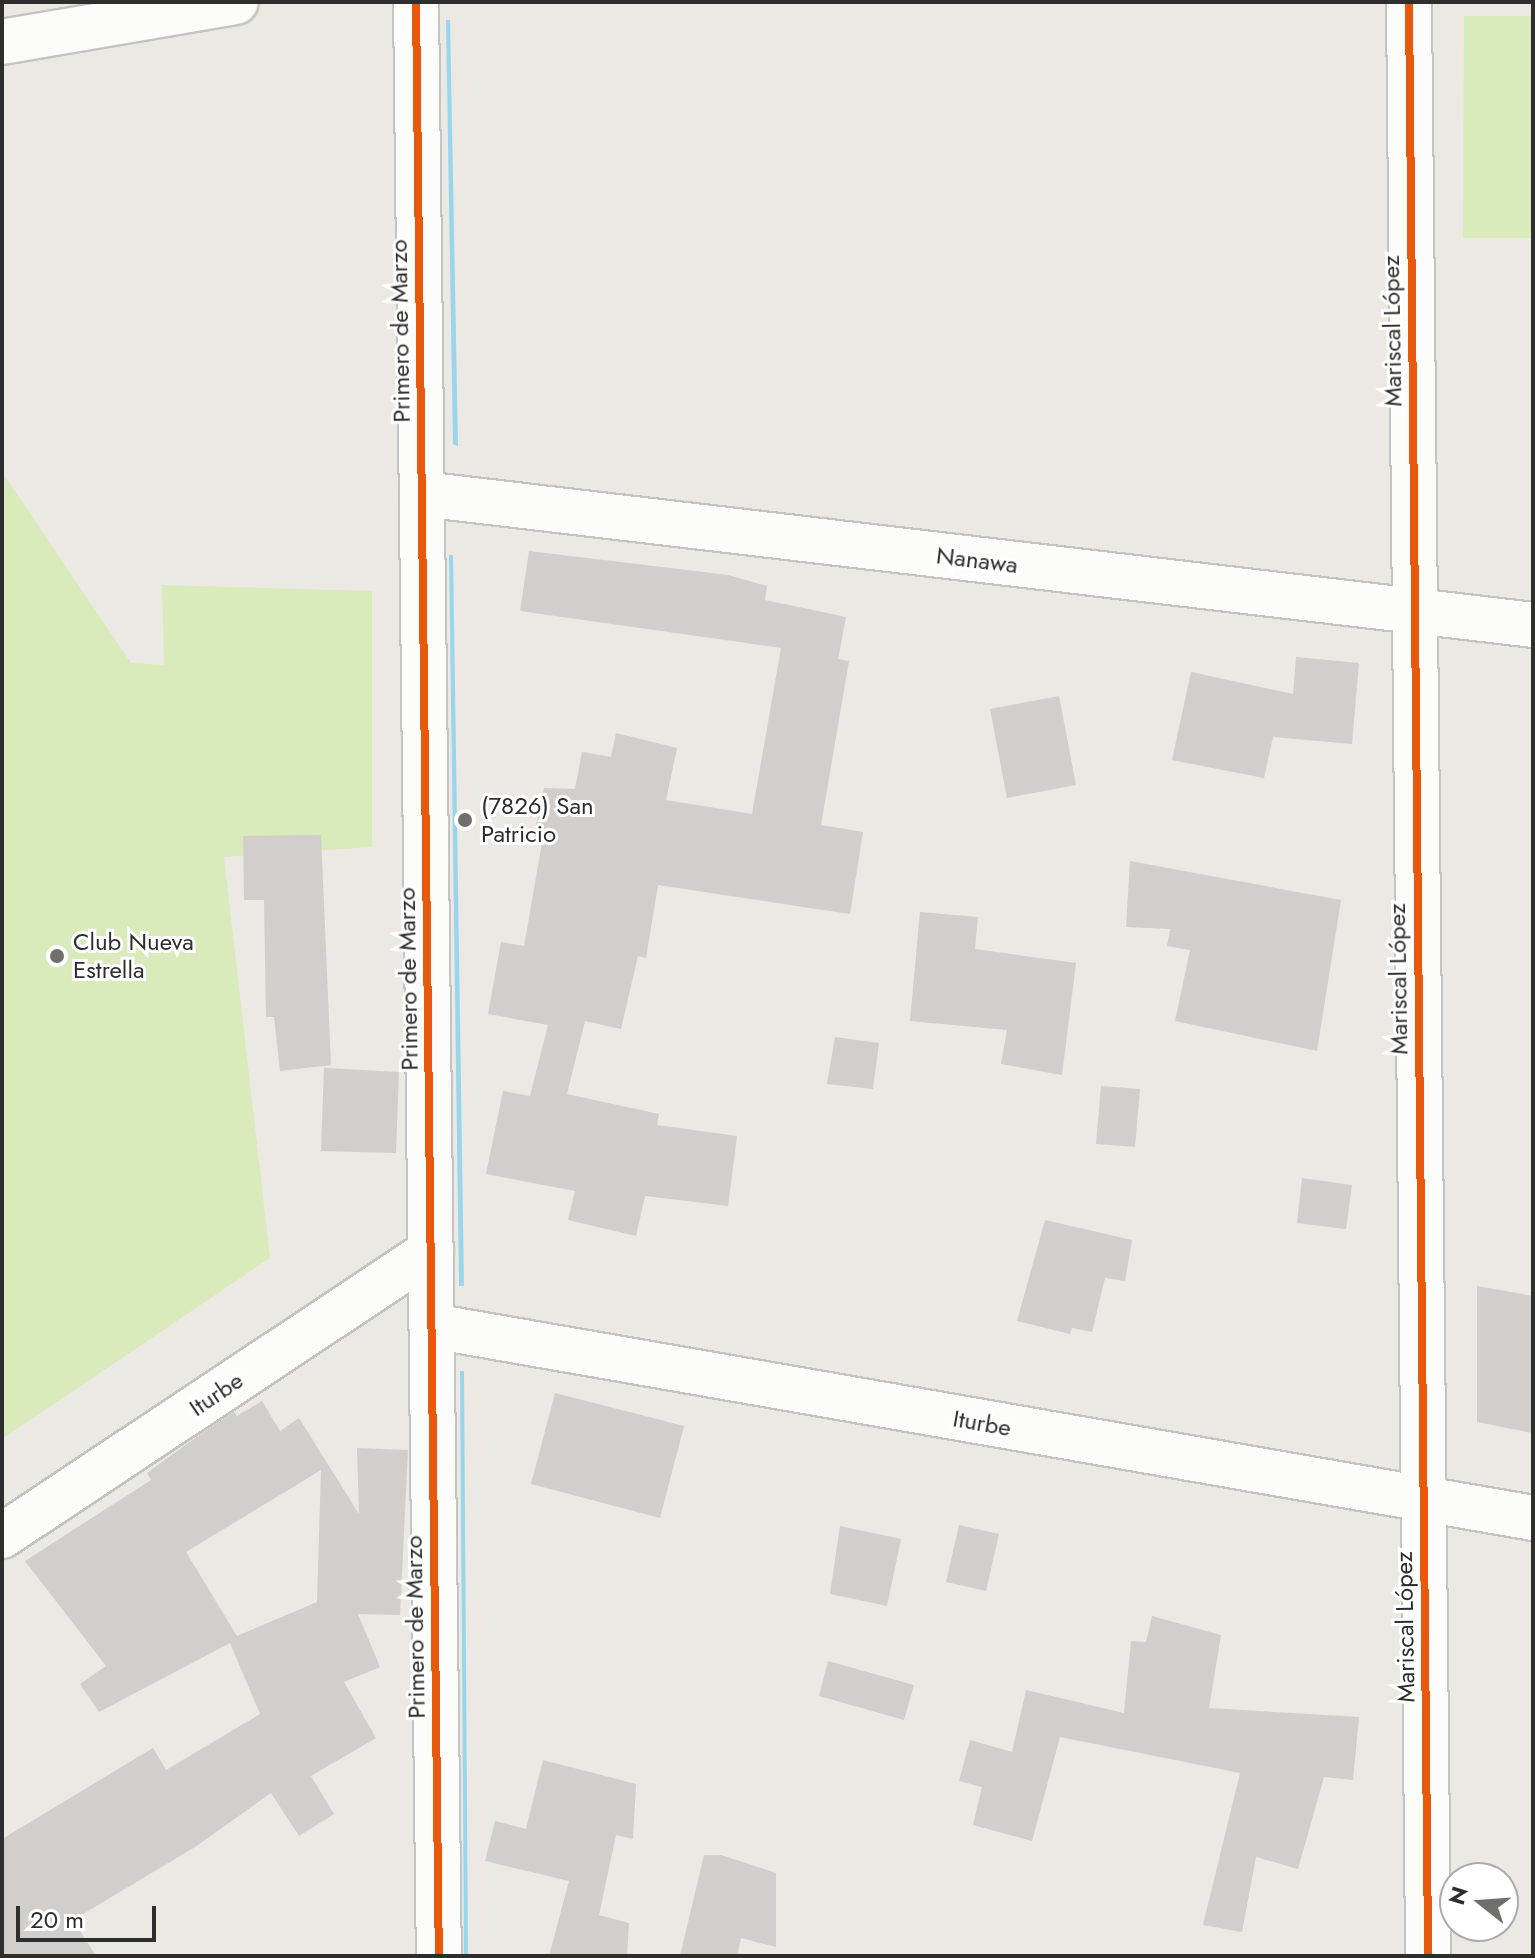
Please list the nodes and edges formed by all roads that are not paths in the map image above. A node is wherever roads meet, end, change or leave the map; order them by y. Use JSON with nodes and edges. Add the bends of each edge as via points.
{"nodes":[{"id":1,"x":236,"y":2,"type":"edge"},
{"id":2,"x":416,"y":2,"type":"edge"},
{"id":3,"x":1409,"y":2,"type":"edge"},
{"id":4,"x":2,"y":42,"type":"edge"},
{"id":5,"x":422,"y":494,"type":"junction"},
{"id":6,"x":1415,"y":612,"type":"junction"},
{"id":7,"x":1533,"y":625,"type":"edge"},
{"id":8,"x":431,"y":1251,"type":"junction"},
{"id":9,"x":432,"y":1326,"type":"junction"},
{"id":10,"x":1423,"y":1499,"type":"junction"},
{"id":11,"x":1533,"y":1518,"type":"edge"},
{"id":12,"x":2,"y":1536,"type":"edge"},
{"id":13,"x":439,"y":1956,"type":"edge"},
{"id":14,"x":1428,"y":1956,"type":"edge"}],
"edges":[{"from":1,"to":4,"type":"street"},
{"from":2,"to":5,"type":"street","name":"Primero de Marzo"},
{"from":3,"to":6,"type":"street","name":"Mariscal López"},
{"from":5,"to":6,"type":"street","name":"Nanawa"},
{"from":5,"to":8,"type":"street","name":"Primero de Marzo"},
{"from":6,"to":7,"type":"street","name":"Nanawa"},
{"from":6,"to":10,"type":"street","name":"Mariscal López"},
{"from":8,"to":9,"type":"street","name":"Primero de Marzo"},
{"from":8,"to":12,"type":"street","name":"Iturbe"},
{"from":9,"to":10,"type":"street","name":"Iturbe"},
{"from":9,"to":13,"type":"street","name":"Primero de Marzo"},
{"from":10,"to":11,"type":"street","name":"Iturbe"},
{"from":10,"to":14,"type":"street","name":"Mariscal López"}]}
